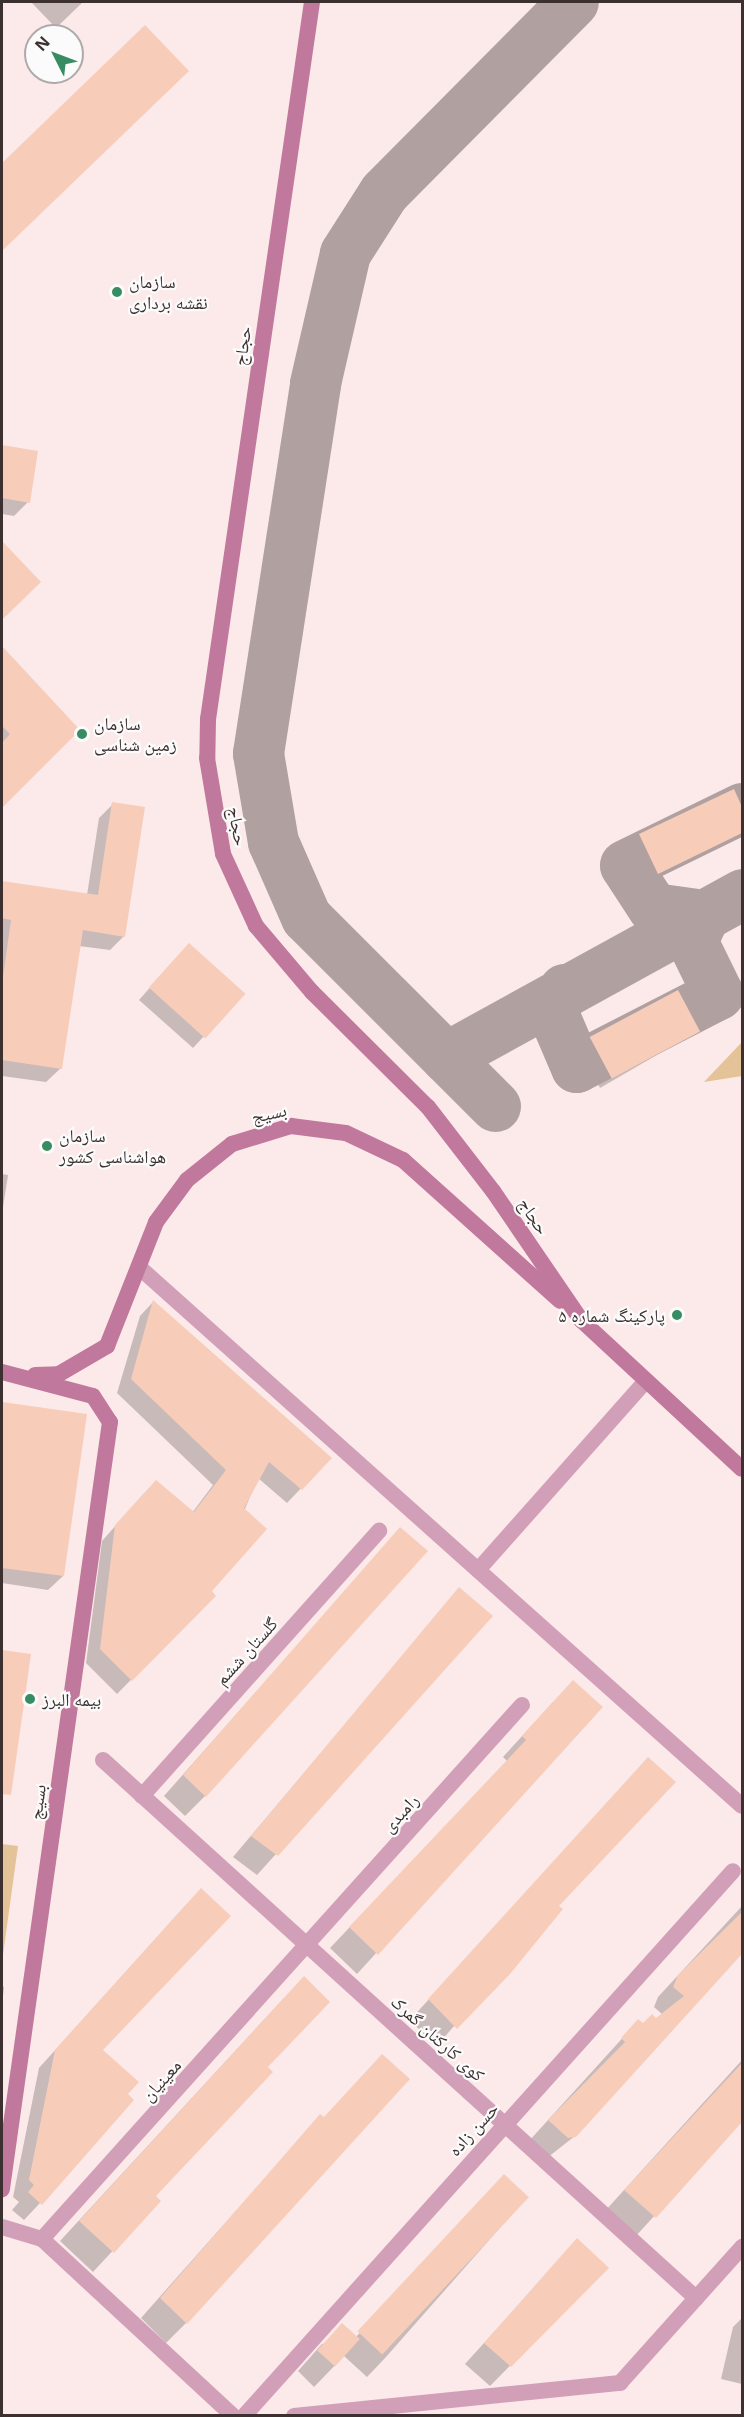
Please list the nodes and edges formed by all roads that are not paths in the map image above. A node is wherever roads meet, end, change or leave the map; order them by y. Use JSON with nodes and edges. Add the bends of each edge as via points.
{"nodes":[{"id":1,"x":312,"y":2,"type":"edge"},
{"id":2,"x":140,"y":1268,"type":"junction"},
{"id":3,"x":581,"y":1320,"type":"junction"},
{"id":4,"x":2,"y":1372,"type":"edge"},
{"id":5,"x":24,"y":1376,"type":"junction"},
{"id":6,"x":646,"y":1381,"type":"junction"},
{"id":7,"x":742,"y":1469,"type":"edge"},
{"id":8,"x":379,"y":1531,"type":"dead end"},
{"id":9,"x":478,"y":1570,"type":"junction"},
{"id":10,"x":522,"y":1705,"type":"dead end"},
{"id":11,"x":103,"y":1761,"type":"dead end"},
{"id":12,"x":142,"y":1796,"type":"junction"},
{"id":13,"x":742,"y":1806,"type":"edge"},
{"id":14,"x":733,"y":1870,"type":"dead end"},
{"id":15,"x":308,"y":1946,"type":"junction"},
{"id":16,"x":504,"y":2124,"type":"junction"},
{"id":17,"x":2,"y":2189,"type":"edge"},
{"id":18,"x":2,"y":2227,"type":"edge"},
{"id":19,"x":42,"y":2239,"type":"junction"},
{"id":20,"x":742,"y":2247,"type":"edge"},
{"id":21,"x":696,"y":2298,"type":"junction"},
{"id":22,"x":233,"y":2415,"type":"edge"},
{"id":23,"x":244,"y":2415,"type":"edge"},
{"id":24,"x":294,"y":2415,"type":"edge"}],
"edges":[{"from":1,"to":3,"type":"main road","name":"حجاج","via":[[208,719],[207,758],[223,854],[256,926],[312,992],[428,1107],[493,1191]]},
{"from":2,"to":3,"type":"main road","name":"بسیج","via":[[156,1222],[207,1161],[262,1131],[318,1128],[346,1133],[403,1160]]},
{"from":2,"to":5,"type":"main road","name":"بسیج","via":[[107,1346],[59,1374]]},
{"from":2,"to":9,"type":"street"},
{"from":3,"to":6,"type":"main road","name":"حجاج"},
{"from":4,"to":5,"type":"main road"},
{"from":5,"to":17,"type":"main road","name":"بسیج","via":[[93,1396],[110,1422]]},
{"from":6,"to":7,"type":"main road","name":"حجاج"},
{"from":6,"to":9,"type":"street"},
{"from":8,"to":12,"type":"street","name":"گلستان ششم"},
{"from":9,"to":13,"type":"street"},
{"from":10,"to":15,"type":"street","name":"رامبدی"},
{"from":11,"to":12,"type":"street","name":"کوی کارکنان گمرک"},
{"from":12,"to":15,"type":"street","name":"کوی کارکنان گمرک"},
{"from":14,"to":16,"type":"street","name":"حسن زاده"},
{"from":15,"to":16,"type":"street","name":"کوی کارکنان گمرک"},
{"from":15,"to":19,"type":"street","name":"معینیان"},
{"from":16,"to":21,"type":"street","name":"کوی کارکنان گمرک"},
{"from":16,"to":23,"type":"street","name":"حسن زاده"},
{"from":18,"to":19,"type":"street"},
{"from":19,"to":22,"type":"street"},
{"from":20,"to":21,"type":"street"},
{"from":21,"to":24,"type":"street","via":[[620,2382]]}]}
